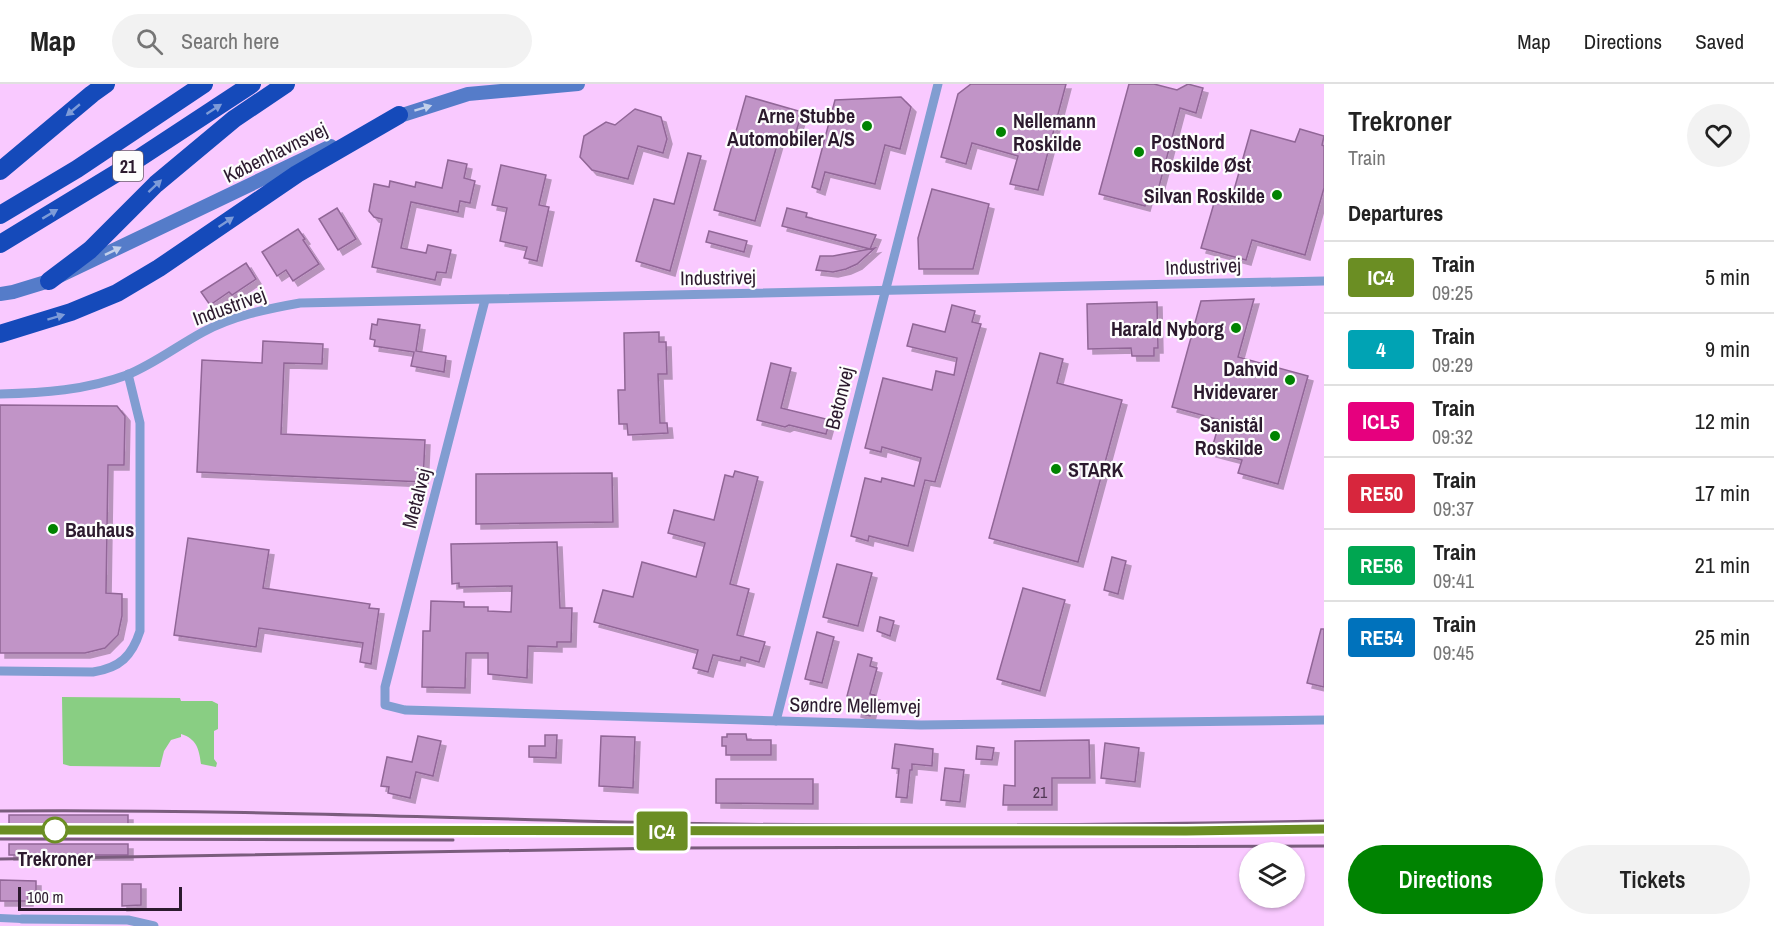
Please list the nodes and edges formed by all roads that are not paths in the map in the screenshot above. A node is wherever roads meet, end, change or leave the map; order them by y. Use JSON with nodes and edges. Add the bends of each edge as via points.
{"nodes":[{"id":1,"x":106,"y":84,"type":"edge"},
{"id":2,"x":204,"y":84,"type":"edge"},
{"id":3,"x":252,"y":84,"type":"edge"},
{"id":4,"x":285,"y":84,"type":"edge"},
{"id":5,"x":578,"y":84,"type":"edge"},
{"id":6,"x":938,"y":84,"type":"edge"},
{"id":7,"x":399,"y":115,"type":"junction"},
{"id":8,"x":0,"y":171,"type":"edge"},
{"id":9,"x":0,"y":214,"type":"edge"},
{"id":10,"x":0,"y":244,"type":"edge"},
{"id":11,"x":49,"y":281,"type":"junction"},
{"id":12,"x":1324,"y":281,"type":"edge"},
{"id":13,"x":885,"y":292,"type":"junction"},
{"id":14,"x":0,"y":294,"type":"edge"},
{"id":15,"x":485,"y":300,"type":"junction"},
{"id":16,"x":0,"y":334,"type":"edge"},
{"id":17,"x":128,"y":374,"type":"junction"},
{"id":18,"x":0,"y":394,"type":"edge"},
{"id":19,"x":0,"y":671,"type":"edge"},
{"id":20,"x":385,"y":705,"type":"joint"},
{"id":21,"x":1324,"y":720,"type":"edge"},
{"id":22,"x":776,"y":721,"type":"junction"},
{"id":23,"x":0,"y":918,"type":"edge"},
{"id":24,"x":22,"y":919,"type":"joint"},
{"id":25,"x":154,"y":926,"type":"edge"}],
"edges":[{"from":1,"to":8,"type":"highway","one_way":true},
{"from":2,"to":9,"type":"highway","number":"21","via":[[77,169]]},
{"from":10,"to":3,"type":"highway","number":"21","one_way":true},
{"from":11,"to":4,"type":"highway","one_way":true,"via":[[90,250],[156,184],[225,126]]},
{"from":7,"to":5,"type":"main road","name":"Københavnsvej","one_way":true,"via":[[468,94]]},
{"from":6,"to":13,"type":"street","name":"Betonvej"},
{"from":11,"to":7,"type":"main road","name":"Københavnsvej","one_way":true},
{"from":16,"to":7,"type":"highway","one_way":true,"via":[[71,312],[117,292],[297,174]]},
{"from":11,"to":14,"type":"main road","name":"Københavnsvej"},
{"from":12,"to":13,"type":"street","name":"Industrivej"},
{"from":13,"to":15,"type":"street","name":"Industrivej"},
{"from":13,"to":22,"type":"street","name":"Betonvej"},
{"from":15,"to":17,"type":"street","name":"Industrivej","via":[[300,303],[261,310],[207,330]]},
{"from":15,"to":20,"type":"street","name":"Metalvej","via":[[385,687]]},
{"from":17,"to":18,"type":"street","name":"Industrivej","via":[[90,387]]},
{"from":17,"to":19,"type":"street","via":[[140,423],[140,631],[135,646],[108,669],[93,672]]},
{"from":20,"to":22,"type":"street","name":"Søndre Mellemvej","via":[[405,710]]},
{"from":21,"to":22,"type":"street","name":"Søndre Mellemvej","via":[[921,725]]},
{"from":23,"to":24,"type":"street"},
{"from":24,"to":25,"type":"street","via":[[128,921]]}]}
